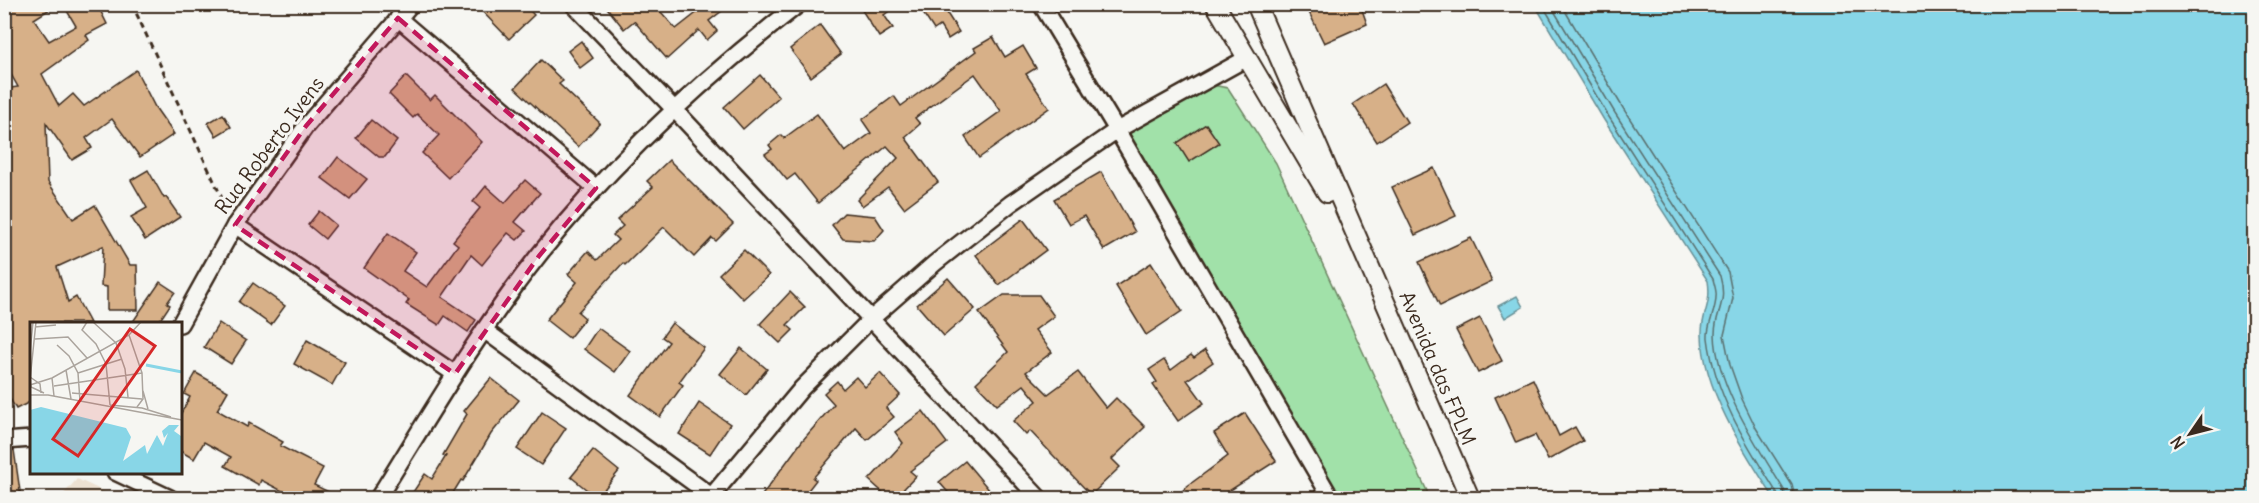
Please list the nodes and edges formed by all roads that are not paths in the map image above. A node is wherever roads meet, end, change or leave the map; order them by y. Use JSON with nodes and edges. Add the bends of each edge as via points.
{"nodes":[{"id":1,"x":411,"y":4,"type":"edge"},
{"id":2,"x":573,"y":4,"type":"edge"},
{"id":3,"x":799,"y":4,"type":"edge"},
{"id":4,"x":1041,"y":4,"type":"edge"},
{"id":5,"x":1215,"y":4,"type":"edge"},
{"id":6,"x":1256,"y":4,"type":"edge"},
{"id":7,"x":398,"y":18,"type":"junction"},
{"id":8,"x":1247,"y":58,"type":"junction"},
{"id":9,"x":674,"y":109,"type":"junction"},
{"id":10,"x":1117,"y":130,"type":"junction"},
{"id":11,"x":596,"y":188,"type":"junction"},
{"id":12,"x":235,"y":225,"type":"junction"},
{"id":13,"x":1365,"y":256,"type":"junction"},
{"id":14,"x":871,"y":319,"type":"junction"},
{"id":15,"x":181,"y":322,"type":"edge"},
{"id":16,"x":484,"y":330,"type":"junction"},
{"id":17,"x":455,"y":374,"type":"junction"},
{"id":18,"x":30,"y":439,"type":"edge"},
{"id":19,"x":4,"y":441,"type":"edge"},
{"id":20,"x":119,"y":473,"type":"edge"},
{"id":21,"x":170,"y":498,"type":"edge"},
{"id":22,"x":378,"y":498,"type":"edge"},
{"id":23,"x":712,"y":498,"type":"edge"},
{"id":24,"x":1039,"y":498,"type":"edge"},
{"id":25,"x":1331,"y":498,"type":"edge"},
{"id":26,"x":1470,"y":498,"type":"edge"}],
"edges":[{"from":1,"to":7,"type":"street","name":"Rua Roberto Ivens"},
{"from":2,"to":9,"type":"street"},
{"from":3,"to":9,"type":"street"},
{"from":4,"to":10,"type":"street"},
{"from":5,"to":8,"type":"street"},
{"from":6,"to":13,"type":"street"},
{"from":7,"to":11,"type":"street"},
{"from":7,"to":12,"type":"street","name":"Rua Roberto Ivens","via":[[306,126]]},
{"from":8,"to":10,"type":"street"},
{"from":8,"to":13,"type":"street"},
{"from":9,"to":11,"type":"street"},
{"from":9,"to":14,"type":"street"},
{"from":10,"to":14,"type":"street","via":[[1010,204]]},
{"from":10,"to":25,"type":"street"},
{"from":11,"to":16,"type":"street","via":[[539,255]]},
{"from":12,"to":15,"type":"street","name":"Rua Roberto Ivens"},
{"from":12,"to":17,"type":"street"},
{"from":13,"to":26,"type":"street","name":"Avenida das FPLM"},
{"from":14,"to":23,"type":"street","via":[[802,388]]},
{"from":14,"to":24,"type":"street"},
{"from":16,"to":17,"type":"street"},
{"from":16,"to":23,"type":"street"},
{"from":17,"to":22,"type":"street"},
{"from":18,"to":19,"type":"street"},
{"from":20,"to":21,"type":"street"}]}
